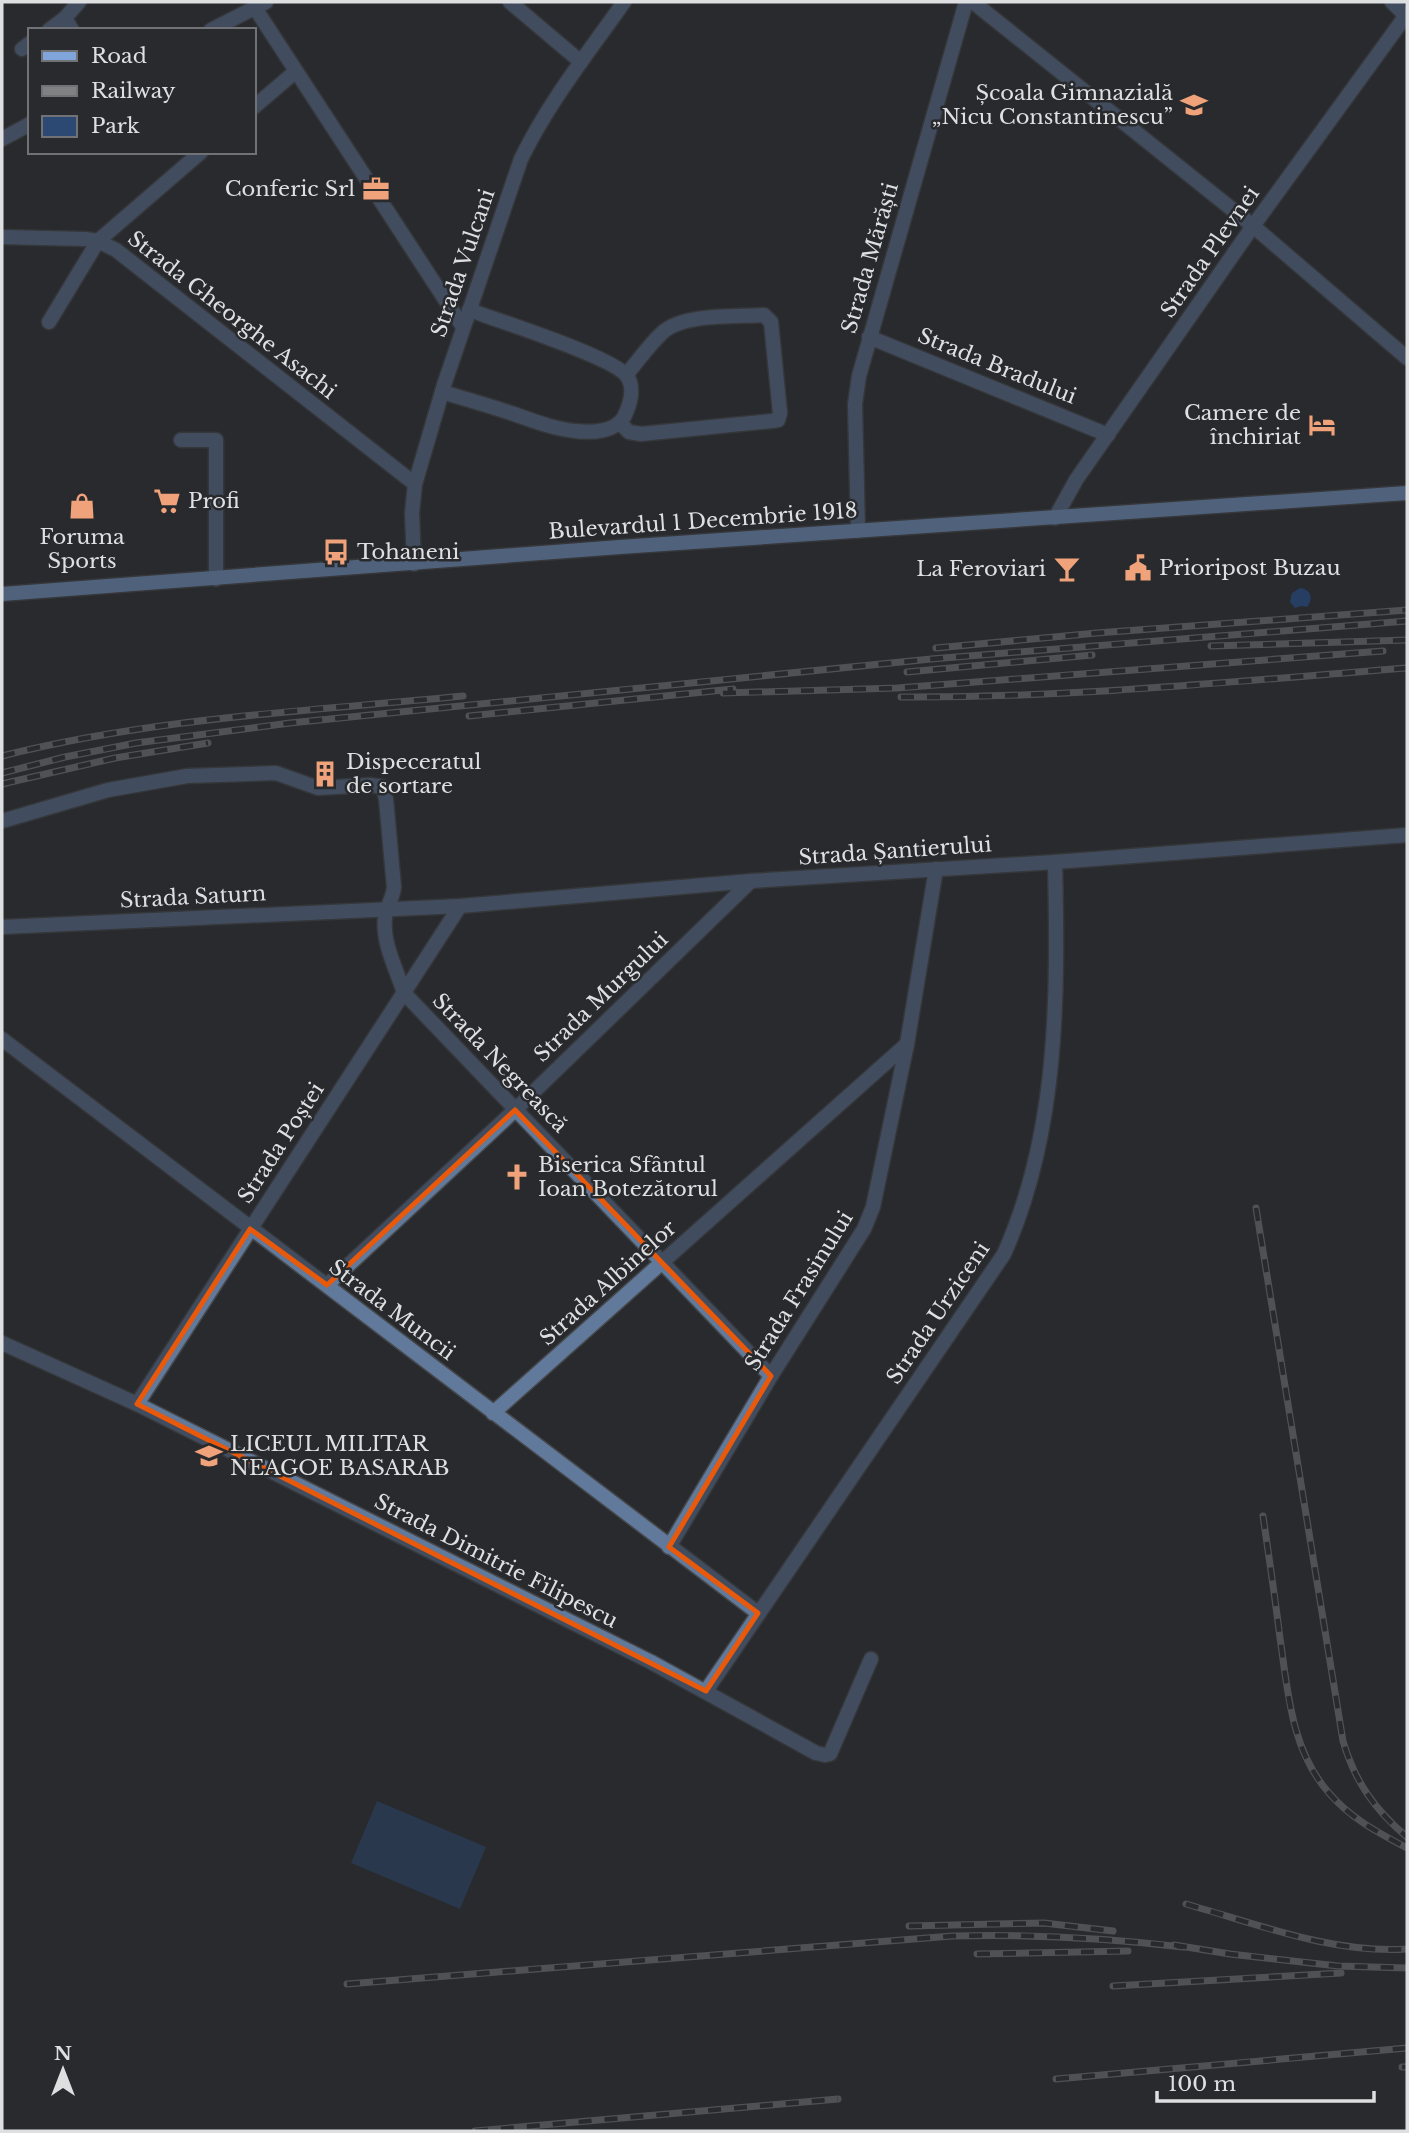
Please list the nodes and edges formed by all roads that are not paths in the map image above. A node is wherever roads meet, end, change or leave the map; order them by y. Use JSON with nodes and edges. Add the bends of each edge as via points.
{"nodes":[{"id":1,"x":79,"y":2,"type":"edge"},
{"id":2,"x":510,"y":2,"type":"edge"},
{"id":3,"x":624,"y":2,"type":"edge"},
{"id":4,"x":966,"y":2,"type":"edge"},
{"id":5,"x":973,"y":2,"type":"edge"},
{"id":6,"x":1392,"y":2,"type":"edge"},
{"id":7,"x":260,"y":5,"type":"edge"},
{"id":8,"x":1407,"y":15,"type":"edge"},
{"id":9,"x":69,"y":24,"type":"edge"},
{"id":10,"x":215,"y":28,"type":"edge"},
{"id":11,"x":582,"y":62,"type":"junction"},
{"id":12,"x":295,"y":72,"type":"junction"},
{"id":13,"x":256,"y":105,"type":"edge"},
{"id":14,"x":28,"y":125,"type":"edge"},
{"id":15,"x":2,"y":139,"type":"edge"},
{"id":16,"x":199,"y":154,"type":"edge"},
{"id":17,"x":1253,"y":226,"type":"junction"},
{"id":18,"x":2,"y":237,"type":"edge"},
{"id":19,"x":98,"y":241,"type":"junction"},
{"id":20,"x":469,"y":310,"type":"junction"},
{"id":21,"x":49,"y":322,"type":"dead end"},
{"id":22,"x":463,"y":327,"type":"junction"},
{"id":23,"x":869,"y":337,"type":"junction"},
{"id":24,"x":1407,"y":358,"type":"edge"},
{"id":25,"x":626,"y":374,"type":"junction"},
{"id":26,"x":442,"y":392,"type":"junction"},
{"id":27,"x":620,"y":423,"type":"junction"},
{"id":28,"x":1108,"y":435,"type":"junction"},
{"id":29,"x":181,"y":440,"type":"dead end"},
{"id":30,"x":415,"y":484,"type":"junction"},
{"id":31,"x":1407,"y":493,"type":"edge"},
{"id":32,"x":1055,"y":519,"type":"junction"},
{"id":33,"x":858,"y":531,"type":"junction"},
{"id":34,"x":414,"y":565,"type":"junction"},
{"id":35,"x":216,"y":579,"type":"junction"},
{"id":36,"x":2,"y":593,"type":"edge"},
{"id":37,"x":2,"y":821,"type":"edge"},
{"id":38,"x":1407,"y":835,"type":"edge"},
{"id":39,"x":1055,"y":862,"type":"junction"},
{"id":40,"x":936,"y":869,"type":"junction"},
{"id":41,"x":751,"y":881,"type":"junction"},
{"id":42,"x":460,"y":906,"type":"junction"},
{"id":43,"x":386,"y":909,"type":"junction"},
{"id":44,"x":2,"y":927,"type":"edge"},
{"id":45,"x":404,"y":993,"type":"junction"},
{"id":46,"x":2,"y":1039,"type":"edge"},
{"id":47,"x":907,"y":1044,"type":"junction"},
{"id":48,"x":515,"y":1110,"type":"junction"},
{"id":49,"x":250,"y":1229,"type":"junction"},
{"id":50,"x":663,"y":1261,"type":"junction"},
{"id":51,"x":327,"y":1285,"type":"junction"},
{"id":52,"x":2,"y":1343,"type":"edge"},
{"id":53,"x":771,"y":1376,"type":"junction"},
{"id":54,"x":137,"y":1404,"type":"junction"},
{"id":55,"x":493,"y":1413,"type":"junction"},
{"id":56,"x":669,"y":1547,"type":"junction"},
{"id":57,"x":758,"y":1613,"type":"junction"},
{"id":58,"x":871,"y":1659,"type":"dead end"},
{"id":59,"x":706,"y":1691,"type":"junction"}],
"edges":[{"from":1,"to":9,"type":"street"},
{"from":2,"to":11,"type":"street"},
{"from":3,"to":11,"type":"street","name":"Strada Vulcani"},
{"from":4,"to":23,"type":"street","name":"Strada Mărăști"},
{"from":5,"to":17,"type":"street"},
{"from":6,"to":8,"type":"street"},
{"from":7,"to":10,"type":"street"},
{"from":7,"to":12,"type":"street"},
{"from":8,"to":17,"type":"street","name":"Strada Plevnei"},
{"from":11,"to":20,"type":"street","name":"Strada Vulcani","via":[[534,132]]},
{"from":12,"to":13,"type":"street"},
{"from":12,"to":22,"type":"street"},
{"from":14,"to":15,"type":"street"},
{"from":16,"to":19,"type":"street"},
{"from":17,"to":24,"type":"street"},
{"from":17,"to":28,"type":"street","name":"Strada Plevnei"},
{"from":18,"to":19,"type":"street","name":"Strada Gheorghe Asachi"},
{"from":19,"to":21,"type":"street"},
{"from":19,"to":30,"type":"street","name":"Strada Gheorghe Asachi","via":[[116,250]]},
{"from":20,"to":22,"type":"street","name":"Strada Vulcani"},
{"from":20,"to":25,"type":"street","via":[[581,351]]},
{"from":22,"to":26,"type":"street","name":"Strada Vulcani"},
{"from":23,"to":28,"type":"street","name":"Strada Bradului"},
{"from":23,"to":33,"type":"street","name":"Strada Mărăști","via":[[855,404]]},
{"from":25,"to":27,"type":"street","via":[[631,397]]},
{"from":25,"to":27,"type":"street","via":[[663,331],[675,324],[764,315],[771,322],[780,413],[772,421],[641,433],[629,432]]},
{"from":26,"to":27,"type":"street","via":[[553,427],[610,429]]},
{"from":26,"to":30,"type":"street","name":"Strada Vulcani"},
{"from":28,"to":32,"type":"street","name":"Strada Plevnei"},
{"from":29,"to":35,"type":"street","via":[[216,440]]},
{"from":30,"to":34,"type":"street","name":"Strada Vulcani"},
{"from":31,"to":32,"type":"main road","name":"Bulevardul 1 Decembrie 1918"},
{"from":32,"to":33,"type":"main road","name":"Bulevardul 1 Decembrie 1918"},
{"from":33,"to":34,"type":"main road","name":"Bulevardul 1 Decembrie 1918"},
{"from":34,"to":35,"type":"main road","name":"Bulevardul 1 Decembrie 1918"},
{"from":35,"to":36,"type":"main road","name":"Bulevardul 1 Decembrie 1918"},
{"from":37,"to":43,"type":"street","name":"Strada Negrească","via":[[108,790],[187,776],[276,774],[318,788],[378,785],[385,792],[394,887]]},
{"from":38,"to":39,"type":"street","name":"Strada Șantierului"},
{"from":39,"to":40,"type":"street","name":"Strada Șantierului"},
{"from":39,"to":57,"type":"street","name":"Strada Urziceni","via":[[1052,1057],[1033,1173],[1013,1235]]},
{"from":40,"to":41,"type":"street","name":"Strada Șantierului"},
{"from":40,"to":47,"type":"street","name":"Strada Frasinului"},
{"from":41,"to":42,"type":"street","name":"Strada Șantierului"},
{"from":41,"to":48,"type":"street","name":"Strada Murgului"},
{"from":42,"to":43,"type":"street","name":"Strada Șantierului"},
{"from":42,"to":45,"type":"street","name":"Strada Poștei"},
{"from":43,"to":44,"type":"street","name":"Strada Saturn"},
{"from":43,"to":45,"type":"street","name":"Strada Negrească","via":[[386,939]]},
{"from":45,"to":48,"type":"street","name":"Strada Negrească"},
{"from":45,"to":49,"type":"street","name":"Strada Poștei"},
{"from":46,"to":49,"type":"street","name":"Strada Muncii"},
{"from":47,"to":50,"type":"street","name":"Strada Albinelor"},
{"from":47,"to":53,"type":"street","name":"Strada Frasinului","via":[[873,1207],[864,1229]]},
{"from":48,"to":50,"type":"street","name":"Strada Negrească"},
{"from":48,"to":51,"type":"street","name":"Strada Murgului"},
{"from":49,"to":51,"type":"street","name":"Strada Muncii"},
{"from":49,"to":54,"type":"street","name":"Strada Poștei"},
{"from":50,"to":53,"type":"street","name":"Strada Negrească"},
{"from":50,"to":55,"type":"street","name":"Strada Albinelor"},
{"from":51,"to":55,"type":"street","name":"Strada Muncii"},
{"from":52,"to":54,"type":"street","name":"Strada Dimitrie Filipescu"},
{"from":53,"to":56,"type":"street","name":"Strada Frasinului"},
{"from":54,"to":59,"type":"street","name":"Strada Dimitrie Filipescu"},
{"from":55,"to":56,"type":"street","name":"Strada Muncii"},
{"from":56,"to":57,"type":"street","name":"Strada Muncii"},
{"from":57,"to":59,"type":"street","name":"Strada Urziceni"},
{"from":58,"to":59,"type":"street","name":"Strada Dimitrie Filipescu","via":[[830,1754],[825,1755]]}]}
